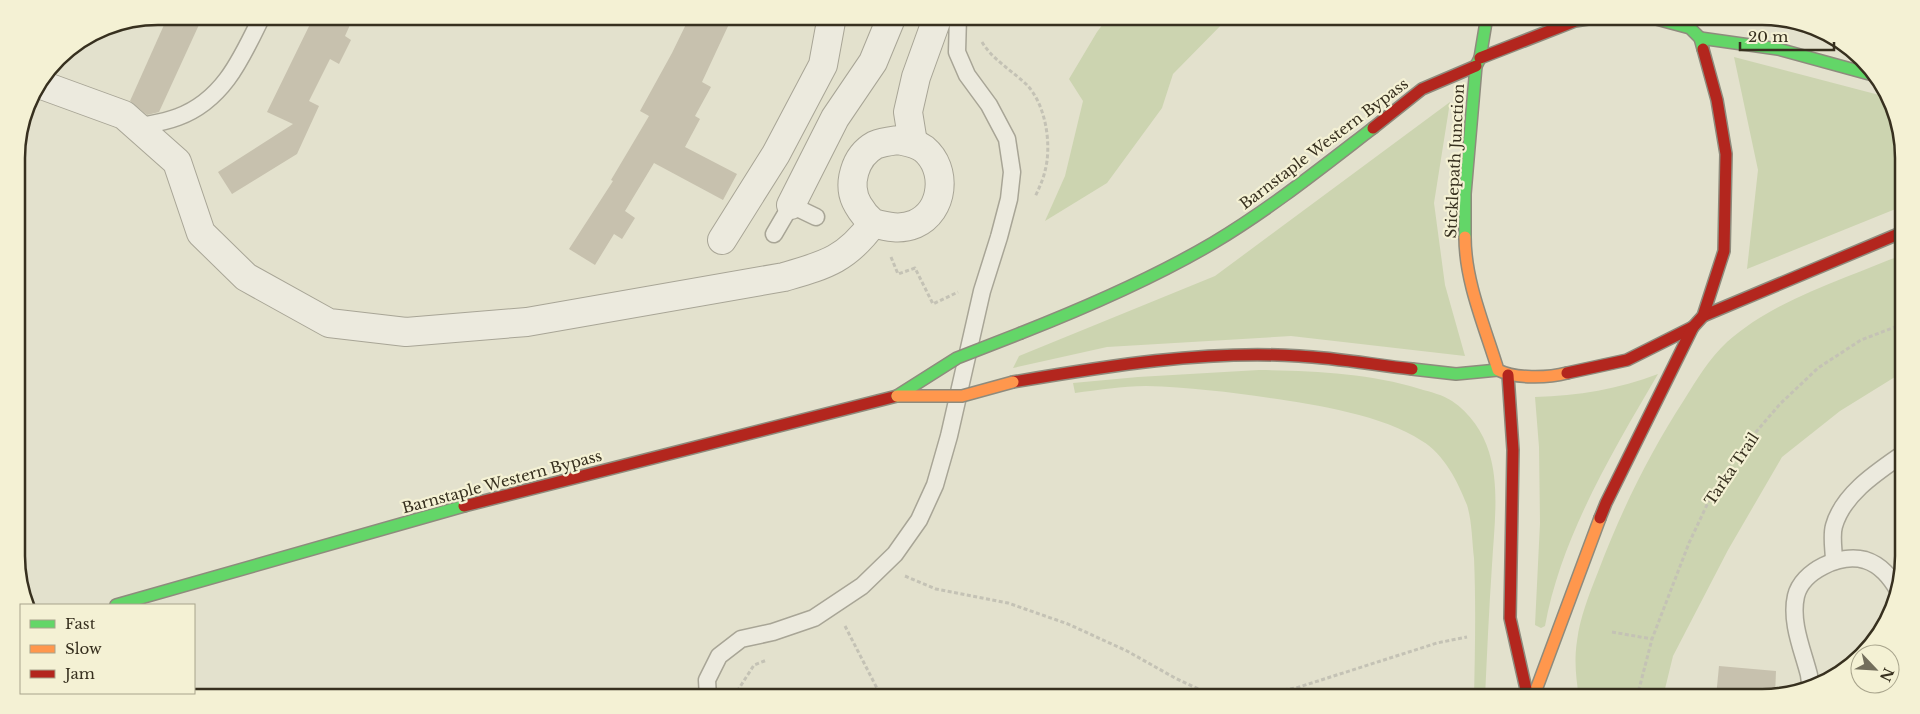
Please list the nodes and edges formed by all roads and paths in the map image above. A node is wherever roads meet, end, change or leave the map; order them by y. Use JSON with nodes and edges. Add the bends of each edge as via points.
{"nodes":[{"id":1,"x":258,"y":25,"type":"edge"},
{"id":2,"x":830,"y":25,"type":"edge"},
{"id":3,"x":888,"y":25,"type":"edge"},
{"id":4,"x":935,"y":25,"type":"edge"},
{"id":5,"x":958,"y":25,"type":"edge"},
{"id":6,"x":1486,"y":25,"type":"edge"},
{"id":7,"x":1566,"y":25,"type":"edge"},
{"id":8,"x":1679,"y":25,"type":"edge"},
{"id":9,"x":1688,"y":25,"type":"edge"},
{"id":10,"x":1690,"y":28,"type":"junction"},
{"id":11,"x":1700,"y":38,"type":"junction"},
{"id":12,"x":1478,"y":62,"type":"junction"},
{"id":13,"x":1863,"y":71,"type":"edge"},
{"id":14,"x":46,"y":86,"type":"edge"},
{"id":15,"x":137,"y":127,"type":"junction"},
{"id":16,"x":914,"y":143,"type":"junction"},
{"id":17,"x":791,"y":205,"type":"junction"},
{"id":18,"x":816,"y":218,"type":"dead end"},
{"id":19,"x":867,"y":232,"type":"junction"},
{"id":20,"x":774,"y":234,"type":"dead end"},
{"id":21,"x":1895,"y":235,"type":"edge"},
{"id":22,"x":722,"y":240,"type":"dead end"},
{"id":23,"x":982,"y":291,"type":"junction"},
{"id":24,"x":1702,"y":316,"type":"junction"},
{"id":25,"x":1693,"y":327,"type":"junction"},
{"id":26,"x":1895,"y":327,"type":"edge"},
{"id":27,"x":1498,"y":370,"type":"junction"},
{"id":28,"x":1508,"y":375,"type":"junction"},
{"id":29,"x":897,"y":396,"type":"junction"},
{"id":30,"x":1895,"y":460,"type":"edge"},
{"id":31,"x":1834,"y":562,"type":"junction"},
{"id":32,"x":902,"y":575,"type":"dead end"},
{"id":33,"x":1892,"y":580,"type":"edge"},
{"id":34,"x":120,"y":604,"type":"edge"},
{"id":35,"x":842,"y":621,"type":"dead end"},
{"id":36,"x":1612,"y":632,"type":"dead end"},
{"id":37,"x":1467,"y":637,"type":"dead end"},
{"id":38,"x":1652,"y":639,"type":"junction"},
{"id":39,"x":1810,"y":680,"type":"edge"},
{"id":40,"x":708,"y":689,"type":"edge"},
{"id":41,"x":877,"y":689,"type":"edge"},
{"id":42,"x":1199,"y":689,"type":"edge"},
{"id":43,"x":1290,"y":689,"type":"edge"},
{"id":44,"x":1526,"y":689,"type":"edge"},
{"id":45,"x":1536,"y":689,"type":"edge"},
{"id":46,"x":1639,"y":689,"type":"edge"}],
"edges":[{"from":1,"to":15,"type":"lane","via":[[218,92],[204,104],[178,117]]},
{"from":2,"to":22,"type":"street","via":[[823,65],[776,154]]},
{"from":3,"to":17,"type":"street","via":[[873,62],[835,118]]},
{"from":4,"to":16,"type":"street","via":[[916,77],[908,112]]},
{"from":5,"to":23,"type":"lane","via":[[957,52],[967,75],[989,105],[1007,139],[1012,172],[999,237]]},
{"from":6,"to":12,"type":"main road","name":"Sticklepath Junction"},
{"from":7,"to":12,"type":"main road"},
{"from":8,"to":10,"type":"main road"},
{"from":9,"to":10,"type":"main road"},
{"from":10,"to":11,"type":"main road"},
{"from":11,"to":13,"type":"main road","via":[[1778,49]]},
{"from":11,"to":24,"type":"main road","via":[[1717,100],[1726,154],[1724,251]]},
{"from":12,"to":27,"type":"main road","name":"Sticklepath Junction","via":[[1465,194],[1465,247],[1473,290]]},
{"from":12,"to":29,"type":"main road","name":"Barnstaple Western Bypass","bridge":true,"via":[[1422,89],[1296,188],[1212,243],[1101,301],[958,358]]},
{"from":14,"to":15,"type":"street","via":[[124,115]]},
{"from":15,"to":19,"type":"street","via":[[177,162],[201,233],[246,277],[329,323],[406,332],[527,322],[784,277],[825,265],[844,255]]},
{"from":16,"to":19,"type":"street","via":[[898,140],[877,144],[857,163],[853,191]]},
{"from":16,"to":19,"type":"street","via":[[936,163],[939,198],[931,211],[914,225]]},
{"from":17,"to":18,"type":"lane"},
{"from":17,"to":20,"type":"lane"},
{"from":19,"to":23,"type":"path","via":[[888,250],[898,274],[915,268],[933,304],[960,291]]},
{"from":21,"to":24,"type":"main road"},
{"from":23,"to":40,"type":"lane","via":[[936,485],[919,520],[895,554],[862,586],[814,618],[741,639],[719,656],[707,680]]},
{"from":24,"to":25,"type":"main road"},
{"from":25,"to":28,"type":"main road","via":[[1627,360],[1556,376]]},
{"from":25,"to":45,"type":"main road","via":[[1606,503]]},
{"from":26,"to":38,"type":"path","name":"Tarka Trail","via":[[1861,340],[1818,368],[1742,447],[1713,492],[1689,543]]},
{"from":27,"to":28,"type":"main road"},
{"from":27,"to":29,"type":"main road","name":"Barnstaple Western Bypass","bridge":true,"via":[[1456,374],[1299,356],[1220,356],[1101,367],[1013,382],[962,396]]},
{"from":28,"to":44,"type":"main road","via":[[1513,450],[1510,618]]},
{"from":29,"to":34,"type":"main road","name":"Barnstaple Western Bypass","via":[[470,505]]},
{"from":30,"to":31,"type":"lane","via":[[1845,504],[1834,527]]},
{"from":31,"to":33,"type":"lane","via":[[1848,558],[1865,560],[1880,567]]},
{"from":31,"to":39,"type":"lane","via":[[1806,577],[1796,598],[1794,615]]},
{"from":32,"to":42,"type":"path","via":[[936,589],[1008,603],[1068,624]]},
{"from":35,"to":41,"type":"path"},
{"from":36,"to":38,"type":"path"},
{"from":37,"to":43,"type":"path","via":[[1437,642]]},
{"from":38,"to":46,"type":"path","name":"Tarka Trail"}]}
